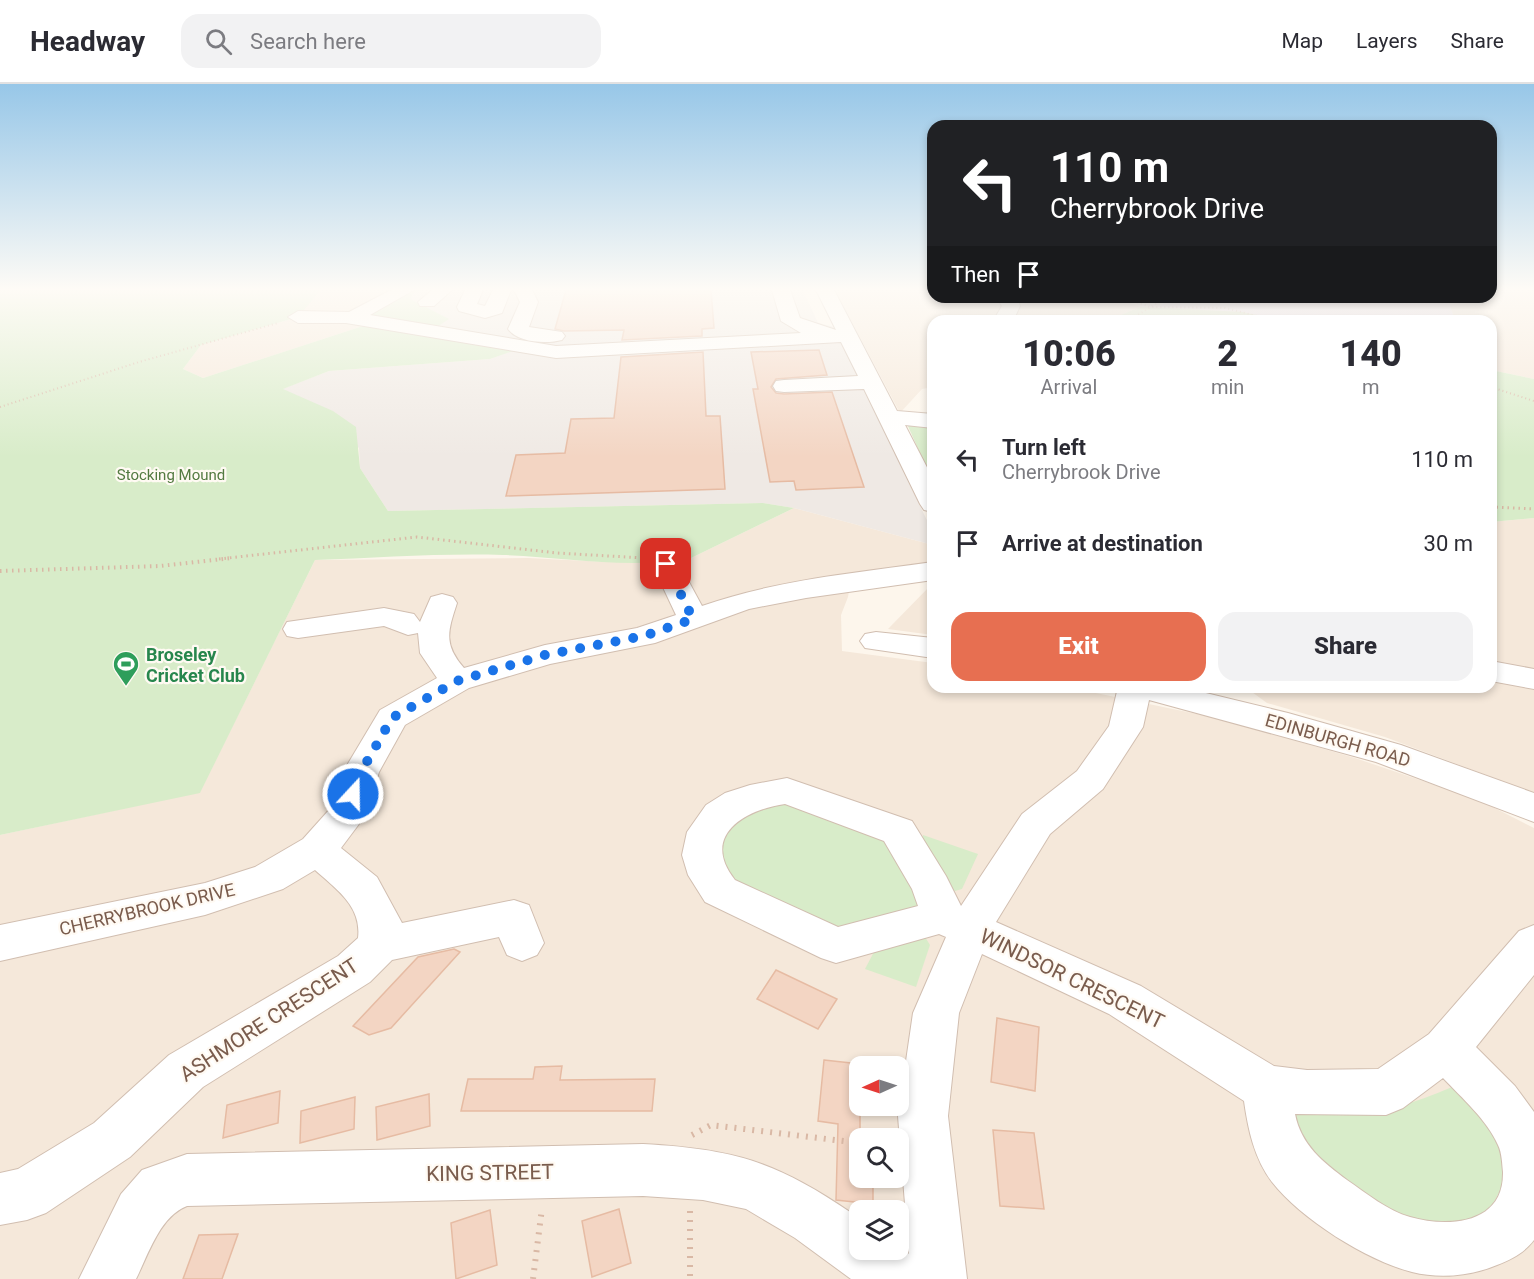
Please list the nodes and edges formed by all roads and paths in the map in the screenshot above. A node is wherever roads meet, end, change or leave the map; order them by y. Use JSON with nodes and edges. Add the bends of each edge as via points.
{"nodes":[{"id":1,"x":196,"y":346,"type":"edge"},
{"id":2,"x":519,"y":346,"type":"edge"},
{"id":3,"x":671,"y":346,"type":"edge"},
{"id":4,"x":855,"y":346,"type":"edge"},
{"id":5,"x":873,"y":382,"type":"junction"},
{"id":6,"x":784,"y":386,"type":"dead end"},
{"id":7,"x":1497,"y":389,"type":"edge"},
{"id":8,"x":1534,"y":400,"type":"edge"},
{"id":9,"x":0,"y":407,"type":"edge"},
{"id":10,"x":890,"y":417,"type":"junction"},
{"id":11,"x":927,"y":420,"type":"edge"},
{"id":12,"x":927,"y":492,"type":"edge"},
{"id":13,"x":1497,"y":507,"type":"edge"},
{"id":14,"x":1534,"y":509,"type":"edge"},
{"id":15,"x":666,"y":564,"type":"joint"},
{"id":16,"x":0,"y":572,"type":"edge"},
{"id":17,"x":927,"y":572,"type":"edge"},
{"id":18,"x":693,"y":619,"type":"junction"},
{"id":19,"x":298,"y":629,"type":"dead end"},
{"id":20,"x":876,"y":641,"type":"dead end"},
{"id":21,"x":927,"y":647,"type":"edge"},
{"id":22,"x":1497,"y":672,"type":"edge"},
{"id":23,"x":1534,"y":679,"type":"edge"},
{"id":24,"x":457,"y":681,"type":"junction"},
{"id":25,"x":1134,"y":693,"type":"edge"},
{"id":26,"x":1183,"y":693,"type":"edge"},
{"id":27,"x":1245,"y":701,"type":"edge"},
{"id":28,"x":1534,"y":808,"type":"edge"},
{"id":29,"x":317,"y":850,"type":"junction"},
{"id":30,"x":956,"y":922,"type":"junction"},
{"id":31,"x":0,"y":943,"type":"edge"},
{"id":32,"x":522,"y":943,"type":"dead end"},
{"id":33,"x":1534,"y":943,"type":"edge"},
{"id":34,"x":379,"y":945,"type":"junction"},
{"id":35,"x":1446,"y":1049,"type":"junction"},
{"id":36,"x":1266,"y":1088,"type":"junction"},
{"id":37,"x":849,"y":1142,"type":"edge"},
{"id":38,"x":546,"y":1172,"type":"junction"},
{"id":39,"x":676,"y":1172,"type":"junction"},
{"id":40,"x":0,"y":1199,"type":"edge"},
{"id":41,"x":107,"y":1279,"type":"edge"},
{"id":42,"x":533,"y":1279,"type":"edge"},
{"id":43,"x":690,"y":1279,"type":"edge"},
{"id":44,"x":897,"y":1279,"type":"edge"},
{"id":45,"x":939,"y":1279,"type":"edge"}],
"edges":[{"from":1,"to":9,"type":"path"},
{"from":2,"to":3,"type":"street","via":[[556,352]]},
{"from":4,"to":5,"type":"street"},
{"from":5,"to":6,"type":"street"},
{"from":5,"to":10,"type":"street"},
{"from":7,"to":8,"type":"path"},
{"from":10,"to":11,"type":"street"},
{"from":10,"to":12,"type":"street"},
{"from":13,"to":14,"type":"path"},
{"from":15,"to":16,"type":"path","via":[[647,558],[557,553],[417,537],[160,566]]},
{"from":15,"to":18,"type":"street"},
{"from":17,"to":18,"type":"street","name":"CHERRYBROOK DRIVE","via":[[811,599],[742,602]]},
{"from":18,"to":24,"type":"street","name":"CHERRYBROOK DRIVE","via":[[644,636],[545,655]]},
{"from":19,"to":24,"type":"street","via":[[384,617],[420,621],[438,658]]},
{"from":20,"to":21,"type":"street"},
{"from":22,"to":23,"type":"street"},
{"from":24,"to":29,"type":"street","name":"CHERRYBROOK DRIVE","via":[[392,718],[361,772],[346,816]]},
{"from":25,"to":30,"type":"street","via":[[1126,727],[1090,780],[1036,824]]},
{"from":26,"to":27,"type":"street","name":"EDINBURGH ROAD"},
{"from":27,"to":28,"type":"street","name":"EDINBURGH ROAD","via":[[1302,727],[1426,766]]},
{"from":29,"to":31,"type":"street","name":"CHERRYBROOK DRIVE","via":[[269,878],[205,899]]},
{"from":29,"to":34,"type":"street","via":[[363,888],[381,924]]},
{"from":30,"to":30,"type":"street","via":[[898,831],[787,791],[738,803],[719,815],[706,831],[702,855],[708,875],[720,891],[836,945]]},
{"from":30,"to":36,"type":"street","name":"WINDSOR CRESCENT","via":[[1125,1000]]},
{"from":30,"to":45,"type":"street","via":[[936,1012],[923,1116]]},
{"from":32,"to":34,"type":"street","via":[[514,917]]},
{"from":33,"to":35,"type":"street","name":"WINDSOR CRESCENT"},
{"from":34,"to":40,"type":"street","name":"ASHMORE CRESCENT","via":[[354,969],[186,1071],[112,1140],[27,1194]]},
{"from":35,"to":36,"type":"street","name":"WINDSOR CRESCENT","via":[[1386,1092],[1306,1093]]},
{"from":35,"to":36,"type":"street","via":[[1498,1102],[1522,1140],[1531,1174],[1524,1207],[1504,1233],[1475,1245],[1448,1249],[1412,1245],[1379,1230],[1307,1183],[1279,1147]]},
{"from":37,"to":39,"type":"path","via":[[711,1125],[673,1147]]},
{"from":38,"to":39,"type":"street","name":"KING STREET"},
{"from":38,"to":41,"type":"street","name":"KING STREET","via":[[187,1180],[161,1189],[140,1213]]},
{"from":38,"to":42,"type":"path"},
{"from":39,"to":43,"type":"path"},
{"from":39,"to":44,"type":"street","name":"KING STREET","via":[[716,1175],[761,1188],[804,1212]]}]}
